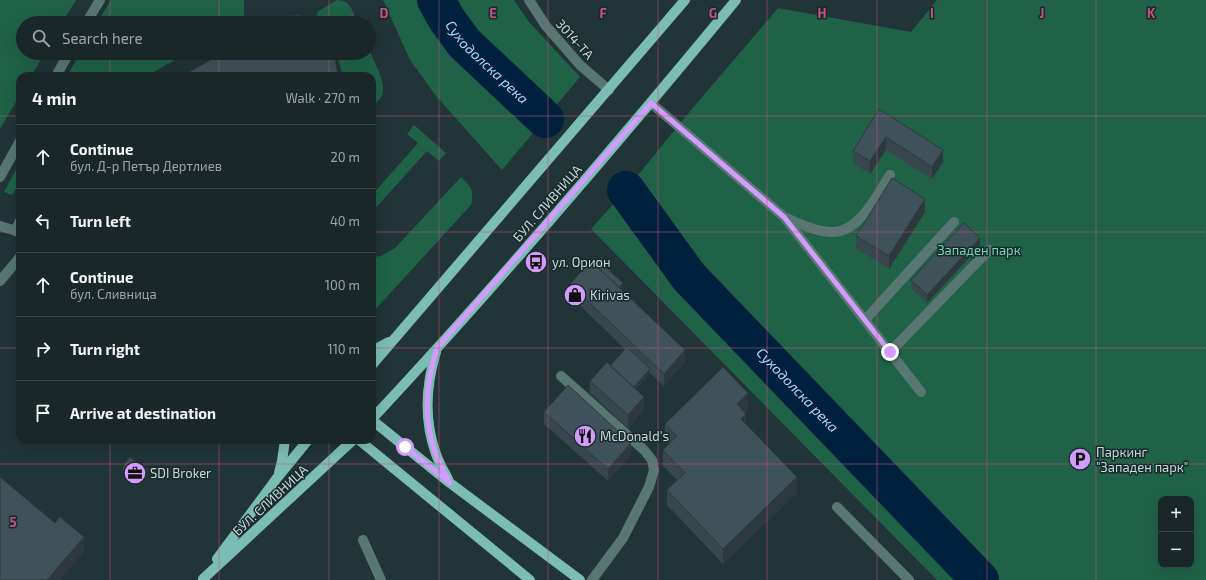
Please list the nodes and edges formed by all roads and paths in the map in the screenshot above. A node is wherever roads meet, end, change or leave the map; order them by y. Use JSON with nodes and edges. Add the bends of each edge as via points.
{"nodes":[{"id":1,"x":100,"y":0,"type":"edge"},
{"id":2,"x":529,"y":0,"type":"edge"},
{"id":3,"x":685,"y":0,"type":"edge"},
{"id":4,"x":736,"y":0,"type":"edge"},
{"id":5,"x":90,"y":16,"type":"edge"},
{"id":6,"x":65,"y":60,"type":"edge"},
{"id":7,"x":58,"y":72,"type":"edge"},
{"id":8,"x":609,"y":90,"type":"junction"},
{"id":9,"x":651,"y":103,"type":"junction"},
{"id":10,"x":16,"y":148,"type":"edge"},
{"id":11,"x":890,"y":175,"type":"dead end"},
{"id":12,"x":0,"y":177,"type":"edge"},
{"id":13,"x":784,"y":217,"type":"junction"},
{"id":14,"x":954,"y":222,"type":"dead end"},
{"id":15,"x":0,"y":226,"type":"edge"},
{"id":16,"x":16,"y":230,"type":"edge"},
{"id":17,"x":989,"y":250,"type":"dead end"},
{"id":18,"x":16,"y":262,"type":"edge"},
{"id":19,"x":0,"y":281,"type":"edge"},
{"id":20,"x":865,"y":320,"type":"junction"},
{"id":21,"x":398,"y":336,"type":"junction"},
{"id":22,"x":437,"y":348,"type":"junction"},
{"id":23,"x":376,"y":349,"type":"edge"},
{"id":24,"x":890,"y":352,"type":"junction"},
{"id":25,"x":376,"y":361,"type":"edge"},
{"id":26,"x":561,"y":376,"type":"dead end"},
{"id":27,"x":921,"y":392,"type":"dead end"},
{"id":28,"x":376,"y":416,"type":"edge"},
{"id":29,"x":376,"y":423,"type":"edge"},
{"id":30,"x":284,"y":444,"type":"edge"},
{"id":31,"x":305,"y":444,"type":"edge"},
{"id":32,"x":349,"y":444,"type":"edge"},
{"id":33,"x":364,"y":444,"type":"edge"},
{"id":34,"x":277,"y":478,"type":"junction"},
{"id":35,"x":450,"y":483,"type":"junction"},
{"id":36,"x":837,"y":508,"type":"dead end"},
{"id":37,"x":363,"y":540,"type":"dead end"},
{"id":38,"x":203,"y":579,"type":"edge"},
{"id":39,"x":381,"y":580,"type":"edge"},
{"id":40,"x":530,"y":580,"type":"edge"},
{"id":41,"x":580,"y":580,"type":"edge"},
{"id":42,"x":592,"y":580,"type":"edge"},
{"id":43,"x":909,"y":580,"type":"edge"}],
"edges":[{"from":1,"to":5,"type":"street"},
{"from":2,"to":8,"type":"street","name":"3014-ТА","via":[[546,26],[580,65]]},
{"from":3,"to":8,"type":"main road","name":"БУЛ. СЛИВНИЦА"},
{"from":4,"to":9,"type":"main road","name":"БУЛ. СЛИВНИЦА"},
{"from":6,"to":7,"type":"street"},
{"from":8,"to":21,"type":"main road","name":"БУЛ. СЛИВНИЦА"},
{"from":9,"to":13,"type":"street"},
{"from":9,"to":22,"type":"main road","name":"БУЛ. СЛИВНИЦА"},
{"from":10,"to":12,"type":"street"},
{"from":11,"to":13,"type":"street","via":[[862,217],[848,229],[834,232],[816,230]]},
{"from":13,"to":20,"type":"street"},
{"from":14,"to":20,"type":"street"},
{"from":15,"to":16,"type":"street"},
{"from":17,"to":24,"type":"street"},
{"from":18,"to":19,"type":"street"},
{"from":20,"to":24,"type":"street"},
{"from":21,"to":23,"type":"main road"},
{"from":21,"to":25,"type":"main road","name":"БУЛ. СЛИВНИЦА"},
{"from":22,"to":28,"type":"main road","name":"БУЛ. СЛИВНИЦА"},
{"from":22,"to":35,"type":"main road","via":[[429,380],[428,417],[436,454]]},
{"from":24,"to":27,"type":"street"},
{"from":26,"to":42,"type":"street","via":[[644,450],[652,460],[654,470],[641,504],[623,538]]},
{"from":29,"to":35,"type":"main road"},
{"from":30,"to":34,"type":"main road"},
{"from":31,"to":34,"type":"main road","name":"БУЛ. СЛИВНИЦА"},
{"from":32,"to":38,"type":"main road","name":"БУЛ. СЛИВНИЦА"},
{"from":33,"to":40,"type":"main road"},
{"from":34,"to":38,"type":"main road","name":"БУЛ. СЛИВНИЦА"},
{"from":35,"to":41,"type":"main road"},
{"from":36,"to":43,"type":"street"},
{"from":37,"to":39,"type":"street"}]}
